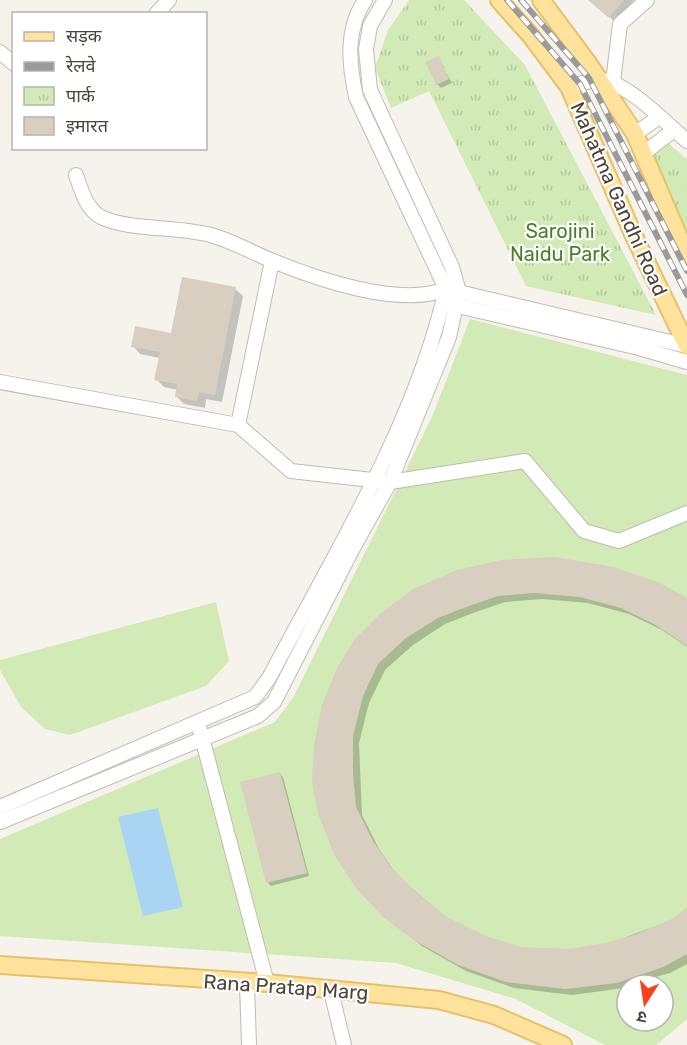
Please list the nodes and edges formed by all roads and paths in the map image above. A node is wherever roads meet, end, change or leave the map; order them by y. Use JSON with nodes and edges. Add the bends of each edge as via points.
{"nodes":[{"id":1,"x":169,"y":0,"type":"edge"},
{"id":2,"x":365,"y":0,"type":"edge"},
{"id":3,"x":385,"y":0,"type":"edge"},
{"id":4,"x":499,"y":0,"type":"edge"},
{"id":5,"x":541,"y":0,"type":"edge"},
{"id":6,"x":647,"y":0,"type":"edge"},
{"id":7,"x":158,"y":12,"type":"edge"},
{"id":8,"x":0,"y":52,"type":"edge"},
{"id":9,"x":12,"y":62,"type":"edge"},
{"id":10,"x":606,"y":81,"type":"junction"},
{"id":11,"x":569,"y":87,"type":"junction"},
{"id":12,"x":660,"y":117,"type":"junction"},
{"id":13,"x":674,"y":130,"type":"junction"},
{"id":14,"x":634,"y":134,"type":"junction"},
{"id":15,"x":687,"y":141,"type":"edge"},
{"id":16,"x":644,"y":153,"type":"junction"},
{"id":17,"x":76,"y":175,"type":"dead end"},
{"id":18,"x":687,"y":256,"type":"edge"},
{"id":19,"x":273,"y":261,"type":"junction"},
{"id":20,"x":447,"y":297,"type":"junction"},
{"id":21,"x":687,"y":346,"type":"edge"},
{"id":22,"x":687,"y":362,"type":"edge"},
{"id":23,"x":0,"y":382,"type":"edge"},
{"id":24,"x":238,"y":424,"type":"junction"},
{"id":25,"x":373,"y":481,"type":"junction"},
{"id":26,"x":390,"y":482,"type":"junction"},
{"id":27,"x":687,"y":513,"type":"edge"},
{"id":28,"x":198,"y":722,"type":"junction"},
{"id":29,"x":202,"y":738,"type":"junction"},
{"id":30,"x":0,"y":807,"type":"edge"},
{"id":31,"x":0,"y":822,"type":"edge"},
{"id":32,"x":0,"y":965,"type":"edge"},
{"id":33,"x":267,"y":983,"type":"junction"},
{"id":34,"x":247,"y":984,"type":"junction"},
{"id":35,"x":331,"y":991,"type":"junction"},
{"id":36,"x":249,"y":1045,"type":"edge"},
{"id":37,"x":344,"y":1045,"type":"edge"},
{"id":38,"x":563,"y":1045,"type":"edge"}],
"edges":[{"from":1,"to":7,"type":"street"},
{"from":2,"to":20,"type":"street","via":[[351,37],[349,64],[356,97]]},
{"from":3,"to":20,"type":"street","via":[[370,26],[366,49],[370,90],[452,267]]},
{"from":4,"to":11,"type":"main road","name":"Mahatma Gandhi Road"},
{"from":5,"to":10,"type":"main road","name":"Mahatma Gandhi Road"},
{"from":6,"to":10,"type":"street","via":[[620,24]]},
{"from":8,"to":9,"type":"street"},
{"from":10,"to":11,"type":"street"},
{"from":10,"to":12,"type":"street"},
{"from":10,"to":14,"type":"main road","name":"Mahatma Gandhi Road"},
{"from":11,"to":21,"type":"main road","name":"Mahatma Gandhi Road"},
{"from":12,"to":13,"type":"street"},
{"from":12,"to":14,"type":"street"},
{"from":13,"to":15,"type":"street"},
{"from":13,"to":16,"type":"street"},
{"from":14,"to":16,"type":"main road","name":"Mahatma Gandhi Road"},
{"from":16,"to":18,"type":"main road","name":"Mahatma Gandhi Road"},
{"from":17,"to":19,"type":"street","via":[[83,198],[100,217],[214,236]]},
{"from":19,"to":20,"type":"street","via":[[357,288]]},
{"from":19,"to":24,"type":"street"},
{"from":20,"to":21,"type":"street"},
{"from":20,"to":22,"type":"street"},
{"from":20,"to":25,"type":"street"},
{"from":20,"to":26,"type":"street","via":[[449,337]]},
{"from":23,"to":24,"type":"street"},
{"from":24,"to":25,"type":"street","via":[[291,471]]},
{"from":25,"to":26,"type":"street"},
{"from":25,"to":28,"type":"street","via":[[269,678],[255,697]]},
{"from":26,"to":27,"type":"street","via":[[525,461],[584,531],[619,541]]},
{"from":26,"to":29,"type":"street","via":[[274,702],[258,716]]},
{"from":28,"to":29,"type":"street"},
{"from":28,"to":30,"type":"street"},
{"from":29,"to":31,"type":"street"},
{"from":29,"to":33,"type":"street"},
{"from":32,"to":34,"type":"main road","name":"Rana Pratap Marg"},
{"from":33,"to":34,"type":"main road","name":"Rana Pratap Marg"},
{"from":33,"to":35,"type":"main road","name":"Rana Pratap Marg"},
{"from":34,"to":36,"type":"street"},
{"from":35,"to":37,"type":"street"},
{"from":35,"to":38,"type":"main road","name":"Rana Pratap Marg","via":[[439,1000],[494,1015]]}]}
